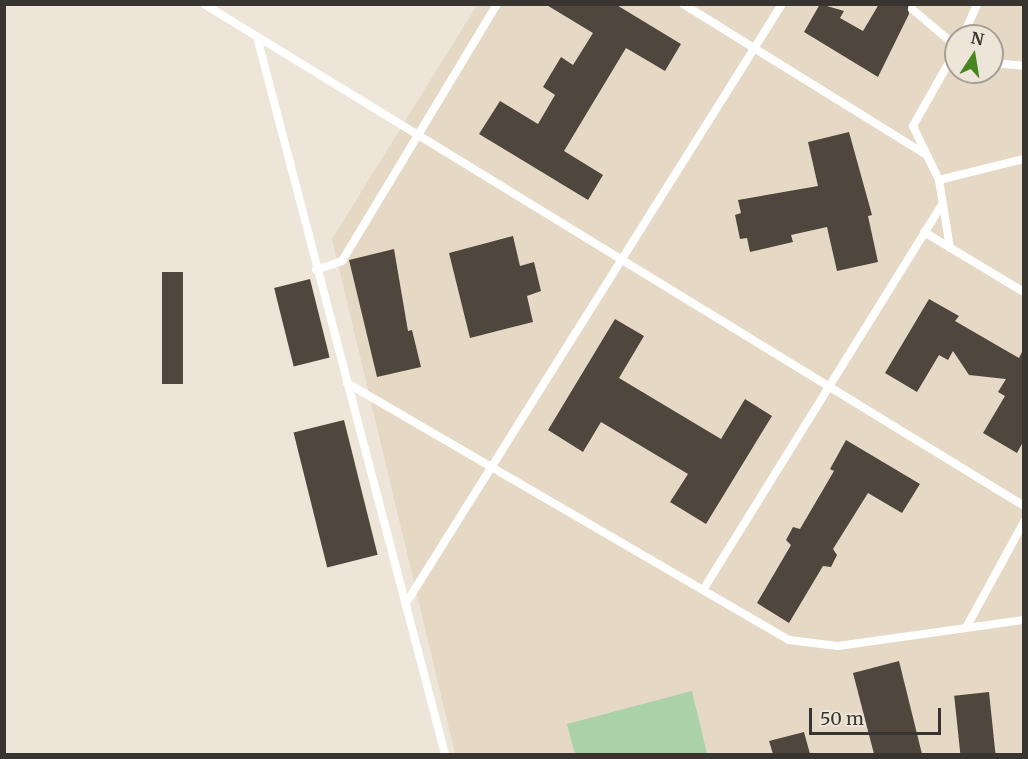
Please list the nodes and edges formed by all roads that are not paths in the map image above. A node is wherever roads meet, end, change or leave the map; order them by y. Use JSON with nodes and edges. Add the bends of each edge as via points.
{"nodes":[{"id":1,"x":204,"y":4,"type":"edge"},
{"id":2,"x":497,"y":4,"type":"edge"},
{"id":3,"x":682,"y":4,"type":"edge"},
{"id":4,"x":782,"y":4,"type":"edge"},
{"id":5,"x":977,"y":4,"type":"edge"},
{"id":6,"x":912,"y":9,"type":"dead end"},
{"id":7,"x":968,"y":24,"type":"edge"},
{"id":8,"x":944,"y":37,"type":"edge"},
{"id":9,"x":257,"y":38,"type":"junction"},
{"id":10,"x":754,"y":49,"type":"junction"},
{"id":11,"x":1004,"y":64,"type":"edge"},
{"id":12,"x":1023,"y":66,"type":"edge"},
{"id":13,"x":944,"y":70,"type":"edge"},
{"id":14,"x":416,"y":134,"type":"junction"},
{"id":15,"x":925,"y":154,"type":"junction"},
{"id":16,"x":1023,"y":159,"type":"edge"},
{"id":17,"x":939,"y":180,"type":"junction"},
{"id":18,"x":942,"y":204,"type":"junction"},
{"id":19,"x":924,"y":232,"type":"junction"},
{"id":20,"x":950,"y":248,"type":"junction"},
{"id":21,"x":622,"y":261,"type":"junction"},
{"id":22,"x":316,"y":270,"type":"junction"},
{"id":23,"x":1021,"y":288,"type":"edge"},
{"id":24,"x":348,"y":383,"type":"junction"},
{"id":25,"x":829,"y":387,"type":"junction"},
{"id":26,"x":492,"y":467,"type":"junction"},
{"id":27,"x":1023,"y":506,"type":"edge"},
{"id":28,"x":1023,"y":522,"type":"edge"},
{"id":29,"x":703,"y":590,"type":"junction"},
{"id":30,"x":408,"y":600,"type":"junction"},
{"id":31,"x":1023,"y":620,"type":"edge"},
{"id":32,"x":967,"y":626,"type":"junction"},
{"id":33,"x":445,"y":754,"type":"edge"}],
"edges":[{"from":1,"to":9,"type":"lane"},
{"from":2,"to":14,"type":"lane"},
{"from":3,"to":10,"type":"lane"},
{"from":4,"to":10,"type":"lane"},
{"from":5,"to":7,"type":"lane"},
{"from":6,"to":8,"type":"lane"},
{"from":9,"to":14,"type":"lane"},
{"from":9,"to":22,"type":"lane"},
{"from":10,"to":15,"type":"lane"},
{"from":10,"to":21,"type":"lane"},
{"from":11,"to":12,"type":"lane"},
{"from":13,"to":15,"type":"lane","via":[[914,126]]},
{"from":14,"to":21,"type":"lane"},
{"from":14,"to":22,"type":"lane","via":[[342,261]]},
{"from":15,"to":17,"type":"lane"},
{"from":16,"to":17,"type":"lane"},
{"from":17,"to":18,"type":"lane"},
{"from":18,"to":19,"type":"lane"},
{"from":18,"to":20,"type":"lane"},
{"from":19,"to":20,"type":"lane"},
{"from":19,"to":25,"type":"lane"},
{"from":20,"to":23,"type":"lane"},
{"from":21,"to":25,"type":"lane"},
{"from":21,"to":26,"type":"lane"},
{"from":22,"to":24,"type":"lane"},
{"from":24,"to":26,"type":"lane"},
{"from":24,"to":30,"type":"lane"},
{"from":25,"to":27,"type":"lane"},
{"from":25,"to":29,"type":"lane"},
{"from":26,"to":29,"type":"lane"},
{"from":26,"to":30,"type":"lane"},
{"from":28,"to":32,"type":"lane"},
{"from":29,"to":32,"type":"lane","via":[[789,640],[838,646]]},
{"from":30,"to":33,"type":"lane"},
{"from":31,"to":32,"type":"lane"}]}
